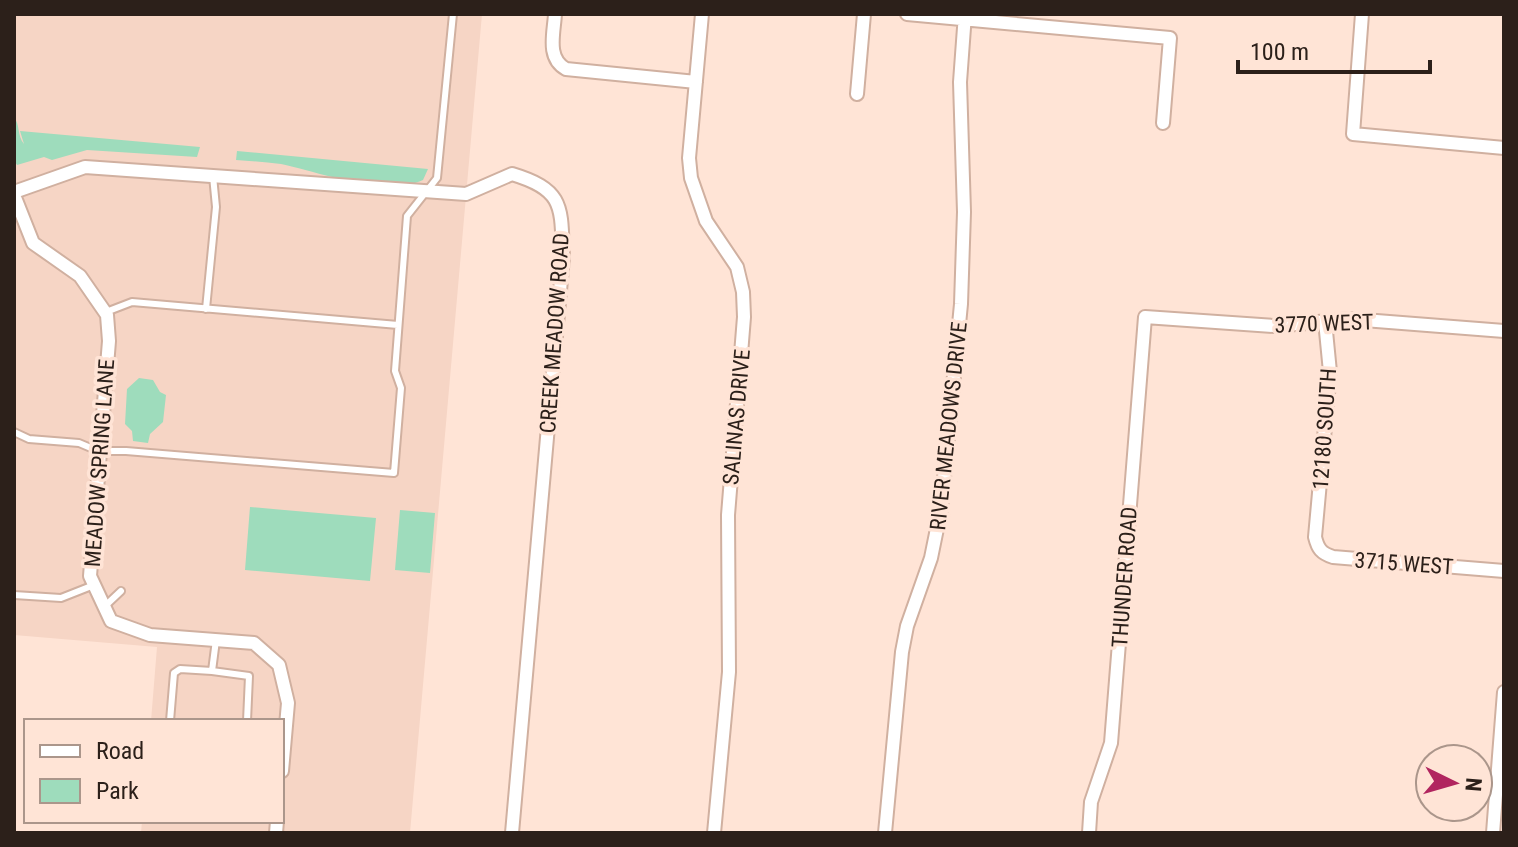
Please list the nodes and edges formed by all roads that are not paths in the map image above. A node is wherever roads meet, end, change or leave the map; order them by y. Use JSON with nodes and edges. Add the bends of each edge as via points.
{"nodes":[{"id":1,"x":453,"y":14,"type":"edge"},
{"id":2,"x":555,"y":14,"type":"edge"},
{"id":3,"x":702,"y":14,"type":"edge"},
{"id":4,"x":864,"y":14,"type":"edge"},
{"id":5,"x":907,"y":14,"type":"edge"},
{"id":6,"x":1362,"y":14,"type":"edge"},
{"id":7,"x":965,"y":17,"type":"edge"},
{"id":8,"x":696,"y":82,"type":"junction"},
{"id":9,"x":857,"y":94,"type":"dead end"},
{"id":10,"x":1163,"y":123,"type":"dead end"},
{"id":11,"x":1504,"y":148,"type":"edge"},
{"id":12,"x":213,"y":176,"type":"junction"},
{"id":13,"x":424,"y":191,"type":"junction"},
{"id":14,"x":14,"y":194,"type":"edge"},
{"id":15,"x":206,"y":309,"type":"junction"},
{"id":16,"x":106,"y":312,"type":"junction"},
{"id":17,"x":1145,"y":317,"type":"joint"},
{"id":18,"x":1325,"y":321,"type":"junction"},
{"id":19,"x":398,"y":325,"type":"junction"},
{"id":20,"x":1504,"y":331,"type":"edge"},
{"id":21,"x":14,"y":432,"type":"edge"},
{"id":22,"x":98,"y":451,"type":"junction"},
{"id":23,"x":1315,"y":537,"type":"joint"},
{"id":24,"x":1504,"y":571,"type":"edge"},
{"id":25,"x":94,"y":585,"type":"junction"},
{"id":26,"x":121,"y":591,"type":"dead end"},
{"id":27,"x":14,"y":595,"type":"edge"},
{"id":28,"x":104,"y":607,"type":"junction"},
{"id":29,"x":216,"y":640,"type":"junction"},
{"id":30,"x":212,"y":671,"type":"junction"},
{"id":31,"x":1504,"y":692,"type":"edge"},
{"id":32,"x":170,"y":719,"type":"edge"},
{"id":33,"x":247,"y":719,"type":"edge"},
{"id":34,"x":284,"y":748,"type":"edge"},
{"id":35,"x":512,"y":833,"type":"edge"},
{"id":36,"x":714,"y":833,"type":"edge"},
{"id":37,"x":885,"y":833,"type":"edge"},
{"id":38,"x":1089,"y":833,"type":"edge"},
{"id":39,"x":1493,"y":833,"type":"edge"}],
"edges":[{"from":1,"to":13,"type":"lane","via":[[437,178]]},
{"from":2,"to":8,"type":"street","via":[[552,51],[566,69]]},
{"from":3,"to":8,"type":"street","name":"SALINAS DRIVE"},
{"from":4,"to":9,"type":"street"},
{"from":5,"to":7,"type":"street"},
{"from":6,"to":11,"type":"street","via":[[1353,134]]},
{"from":7,"to":10,"type":"street","via":[[1170,38]]},
{"from":7,"to":37,"type":"street","name":"RIVER MEADOWS DRIVE","via":[[960,82],[961,304],[943,493],[931,558],[902,652]]},
{"from":8,"to":36,"type":"street","name":"SALINAS DRIVE","via":[[691,178],[706,221],[737,267],[744,317],[728,515],[729,672]]},
{"from":12,"to":13,"type":"street","name":"CREEK MEADOW ROAD"},
{"from":12,"to":14,"type":"street","name":"CREEK MEADOW ROAD","via":[[85,167]]},
{"from":12,"to":15,"type":"lane","via":[[216,207]]},
{"from":13,"to":19,"type":"lane","via":[[407,216]]},
{"from":13,"to":35,"type":"street","name":"CREEK MEADOW ROAD","via":[[466,194],[512,174],[541,183],[561,210],[563,257]]},
{"from":14,"to":16,"type":"street","via":[[33,243],[80,276]]},
{"from":15,"to":16,"type":"lane","via":[[132,302]]},
{"from":15,"to":19,"type":"lane"},
{"from":16,"to":22,"type":"street","name":"MEADOW SPRING LANE","via":[[109,341]]},
{"from":17,"to":18,"type":"street","name":"3770 WEST","via":[[1274,326]]},
{"from":17,"to":38,"type":"street","name":"THUNDER ROAD","via":[[1111,743],[1091,802]]},
{"from":18,"to":20,"type":"street","name":"3770 WEST"},
{"from":18,"to":23,"type":"street","name":"12180 SOUTH","via":[[1330,372]]},
{"from":19,"to":22,"type":"lane","via":[[395,371],[401,388],[394,473]]},
{"from":21,"to":22,"type":"lane"},
{"from":22,"to":25,"type":"street","name":"MEADOW SPRING LANE","via":[[90,576]]},
{"from":23,"to":24,"type":"street","name":"3715 WEST","via":[[1318,548],[1333,557]]},
{"from":25,"to":27,"type":"lane","via":[[61,598]]},
{"from":25,"to":28,"type":"street","name":"MEADOW SPRING LANE"},
{"from":26,"to":28,"type":"lane"},
{"from":28,"to":29,"type":"street","name":"MEADOW SPRING LANE","via":[[111,621],[150,635]]},
{"from":29,"to":30,"type":"lane"},
{"from":29,"to":34,"type":"street","name":"MEADOW SPRING LANE","via":[[254,643],[279,665],[288,703]]},
{"from":30,"to":32,"type":"lane","via":[[174,673]]},
{"from":30,"to":33,"type":"lane","via":[[249,676]]},
{"from":31,"to":39,"type":"street"}]}
